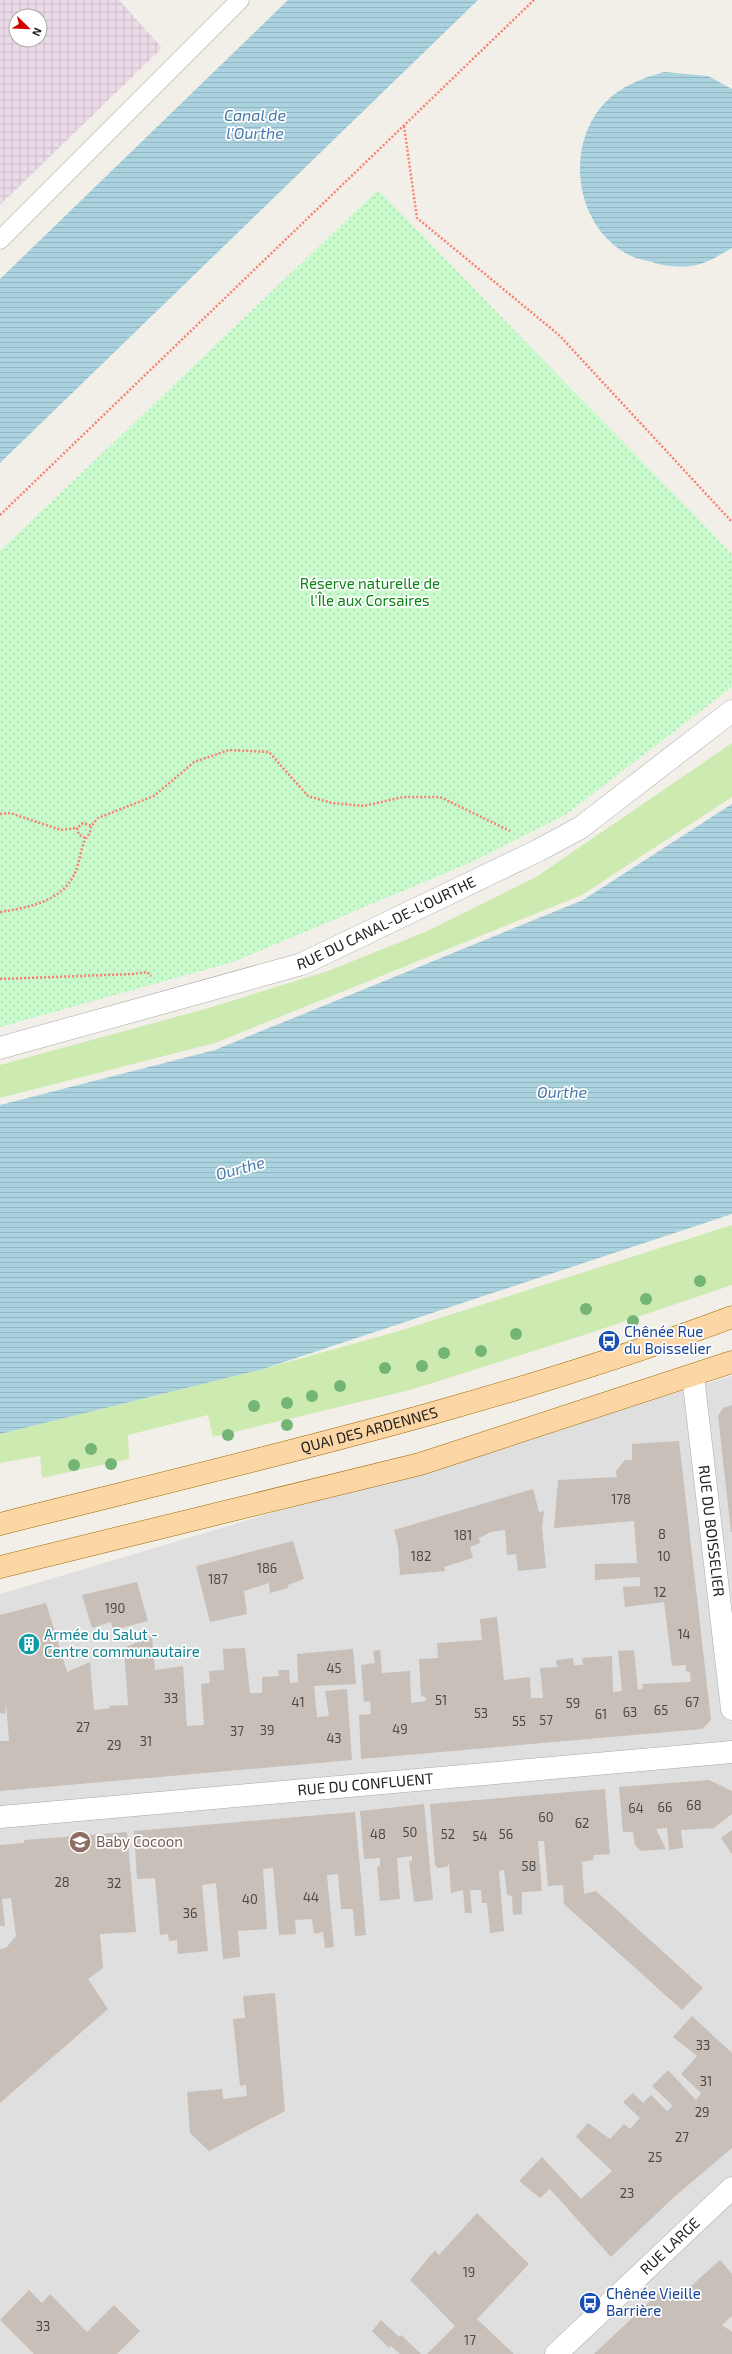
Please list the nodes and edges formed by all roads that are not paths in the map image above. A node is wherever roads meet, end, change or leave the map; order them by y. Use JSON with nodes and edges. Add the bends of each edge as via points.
{"nodes":[{"id":1,"x":240,"y":0,"type":"edge"},
{"id":2,"x":0,"y":240,"type":"edge"},
{"id":3,"x":732,"y":710,"type":"edge"},
{"id":4,"x":0,"y":1048,"type":"edge"},
{"id":5,"x":732,"y":1317,"type":"edge"},
{"id":6,"x":732,"y":1362,"type":"edge"},
{"id":7,"x":693,"y":1376,"type":"junction"},
{"id":8,"x":0,"y":1524,"type":"edge"},
{"id":9,"x":0,"y":1567,"type":"edge"},
{"id":10,"x":732,"y":1710,"type":"edge"},
{"id":11,"x":732,"y":1752,"type":"edge"},
{"id":12,"x":0,"y":1817,"type":"edge"},
{"id":13,"x":732,"y":2188,"type":"edge"},
{"id":14,"x":556,"y":2354,"type":"edge"}],
"edges":[{"from":1,"to":2,"type":"lane"},
{"from":3,"to":4,"type":"street","name":"RUE DU CANAL-DE-L'OURTHE","via":[[580,828],[302,964]]},
{"from":5,"to":8,"type":"main road","name":"QUAI DES ARDENNES","via":[[656,1345],[398,1424]]},
{"from":6,"to":7,"type":"main road"},
{"from":7,"to":9,"type":"main road","via":[[420,1464]]},
{"from":7,"to":10,"type":"street","name":"RUE DU BOISSELIER"},
{"from":11,"to":12,"type":"street","name":"RUE DU CONFLUENT"},
{"from":13,"to":14,"type":"street","name":"RUE LARGE"}]}
